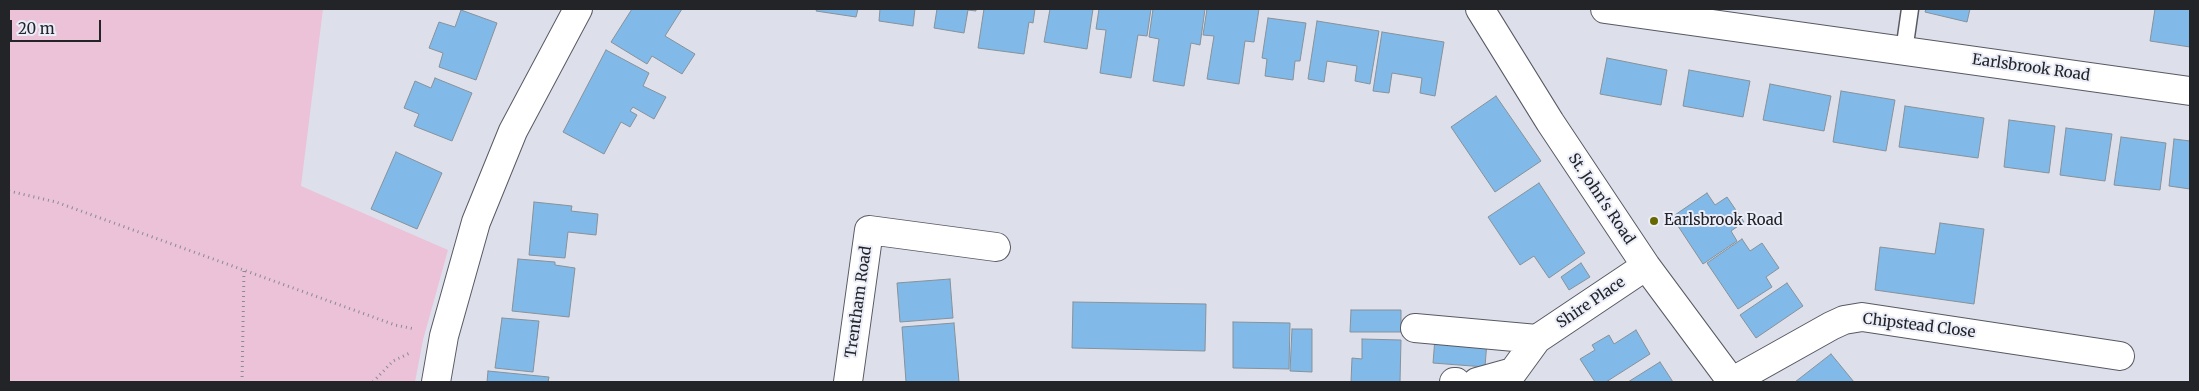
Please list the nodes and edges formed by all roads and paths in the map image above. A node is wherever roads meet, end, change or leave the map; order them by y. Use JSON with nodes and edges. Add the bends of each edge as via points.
{"nodes":[{"id":1,"x":578,"y":9,"type":"edge"},
{"id":2,"x":1605,"y":9,"type":"edge"},
{"id":3,"x":1910,"y":9,"type":"edge"},
{"id":4,"x":1485,"y":10,"type":"edge"},
{"id":5,"x":1904,"y":51,"type":"junction"},
{"id":6,"x":2190,"y":90,"type":"edge"},
{"id":7,"x":9,"y":191,"type":"edge"},
{"id":8,"x":996,"y":248,"type":"dead end"},
{"id":9,"x":1646,"y":266,"type":"junction"},
{"id":10,"x":244,"y":270,"type":"junction"},
{"id":11,"x":1415,"y":328,"type":"dead end"},
{"id":12,"x":444,"y":336,"type":"junction"},
{"id":13,"x":1537,"y":339,"type":"junction"},
{"id":14,"x":2120,"y":356,"type":"dead end"},
{"id":15,"x":242,"y":382,"type":"edge"},
{"id":16,"x":373,"y":382,"type":"edge"},
{"id":17,"x":436,"y":382,"type":"edge"},
{"id":18,"x":848,"y":382,"type":"edge"},
{"id":19,"x":1476,"y":382,"type":"edge"},
{"id":20,"x":1732,"y":382,"type":"edge"}],
"edges":[{"from":1,"to":12,"type":"street","via":[[512,131],[476,222]]},
{"from":2,"to":5,"type":"street","name":"Earlsbrook Road"},
{"from":3,"to":5,"type":"lane"},
{"from":4,"to":9,"type":"street","name":"St. John's Road","via":[[1550,122]]},
{"from":5,"to":6,"type":"street","name":"Earlsbrook Road"},
{"from":7,"to":10,"type":"path","via":[[56,202]]},
{"from":8,"to":18,"type":"street","name":"Trentham Road","via":[[869,230]]},
{"from":9,"to":13,"type":"street","name":"Shire Place"},
{"from":9,"to":20,"type":"street","name":"St. John's Road"},
{"from":10,"to":12,"type":"path","via":[[394,325]]},
{"from":10,"to":15,"type":"path"},
{"from":11,"to":13,"type":"street"},
{"from":12,"to":16,"type":"path","via":[[393,362]]},
{"from":12,"to":17,"type":"street"},
{"from":13,"to":19,"type":"street","name":"Shire Place","via":[[1512,372]]},
{"from":14,"to":20,"type":"street","name":"Chipstead Close","via":[[1862,317],[1831,326]]}]}
